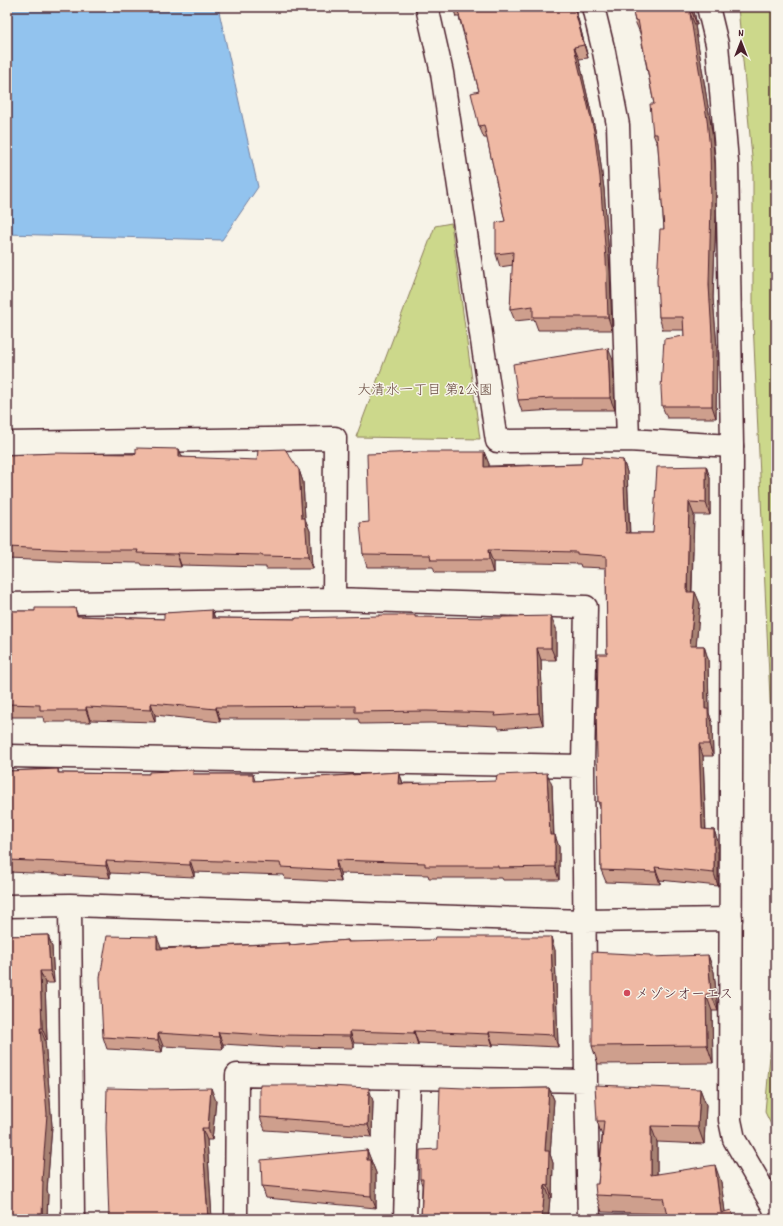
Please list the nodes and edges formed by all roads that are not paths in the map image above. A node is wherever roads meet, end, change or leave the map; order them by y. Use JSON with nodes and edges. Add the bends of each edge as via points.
{"nodes":[{"id":1,"x":427,"y":7,"type":"edge"},
{"id":2,"x":592,"y":7,"type":"edge"},
{"id":3,"x":708,"y":7,"type":"edge"},
{"id":4,"x":628,"y":440,"type":"junction"},
{"id":5,"x":7,"y":443,"type":"edge"},
{"id":6,"x":732,"y":446,"type":"junction"},
{"id":7,"x":334,"y":599,"type":"junction"},
{"id":8,"x":7,"y":604,"type":"edge"},
{"id":9,"x":7,"y":756,"type":"edge"},
{"id":10,"x":583,"y":766,"type":"junction"},
{"id":11,"x":70,"y":905,"type":"junction"},
{"id":12,"x":7,"y":906,"type":"edge"},
{"id":13,"x":731,"y":919,"type":"junction"},
{"id":14,"x":584,"y":921,"type":"junction"},
{"id":15,"x":409,"y":1079,"type":"junction"},
{"id":16,"x":586,"y":1081,"type":"junction"},
{"id":17,"x":73,"y":1219,"type":"edge"},
{"id":18,"x":236,"y":1219,"type":"edge"},
{"id":19,"x":405,"y":1219,"type":"edge"},
{"id":20,"x":589,"y":1219,"type":"edge"},
{"id":21,"x":776,"y":1219,"type":"edge"}],
"edges":[{"from":1,"to":4,"type":"street","via":[[442,73],[497,441]]},
{"from":2,"to":4,"type":"street","via":[[604,52],[618,125]]},
{"from":3,"to":6,"type":"street","via":[[717,44],[727,162]]},
{"from":4,"to":6,"type":"street"},
{"from":5,"to":7,"type":"street","via":[[336,438]]},
{"from":6,"to":13,"type":"street"},
{"from":7,"to":8,"type":"street"},
{"from":7,"to":10,"type":"street","via":[[586,607]]},
{"from":9,"to":10,"type":"street"},
{"from":10,"to":14,"type":"street"},
{"from":11,"to":12,"type":"street"},
{"from":11,"to":14,"type":"street"},
{"from":11,"to":17,"type":"street"},
{"from":13,"to":14,"type":"street"},
{"from":13,"to":21,"type":"street","via":[[730,1120],[734,1139],[774,1208]]},
{"from":14,"to":16,"type":"street"},
{"from":15,"to":16,"type":"street"},
{"from":15,"to":18,"type":"street","via":[[237,1075]]},
{"from":15,"to":19,"type":"street"},
{"from":16,"to":20,"type":"street"}]}
